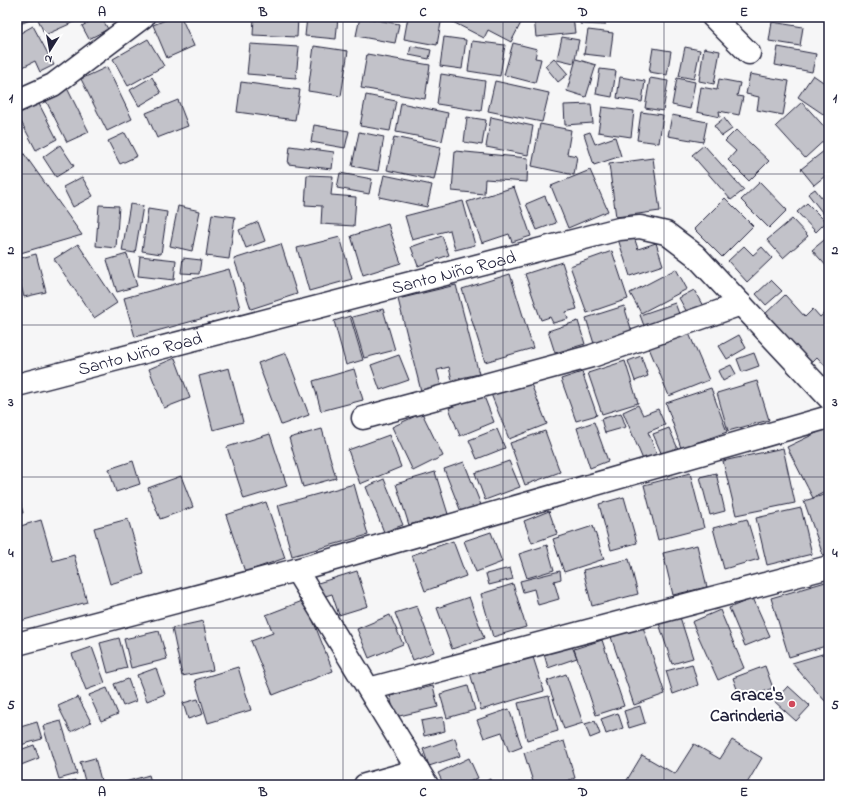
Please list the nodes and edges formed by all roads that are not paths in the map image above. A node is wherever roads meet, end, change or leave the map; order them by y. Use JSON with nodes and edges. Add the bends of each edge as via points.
{"nodes":[{"id":1,"x":143,"y":17,"type":"edge"},
{"id":2,"x":713,"y":17,"type":"edge"},
{"id":3,"x":749,"y":53,"type":"dead end"},
{"id":4,"x":17,"y":101,"type":"edge"},
{"id":5,"x":741,"y":304,"type":"junction"},
{"id":6,"x":17,"y":385,"type":"edge"},
{"id":7,"x":829,"y":398,"type":"edge"},
{"id":8,"x":829,"y":417,"type":"edge"},
{"id":9,"x":363,"y":418,"type":"dead end"},
{"id":10,"x":829,"y":567,"type":"edge"},
{"id":11,"x":296,"y":570,"type":"junction"},
{"id":12,"x":17,"y":644,"type":"edge"},
{"id":13,"x":369,"y":689,"type":"junction"},
{"id":14,"x":423,"y":778,"type":"edge"},
{"id":15,"x":365,"y":785,"type":"edge"}],
"edges":[{"from":1,"to":4,"type":"street","via":[[53,85]]},
{"from":2,"to":3,"type":"street"},
{"from":5,"to":6,"type":"street","name":"Santo Niño Road","via":[[695,256],[666,233],[640,227],[619,229]]},
{"from":5,"to":7,"type":"street","name":"Santo Niño Road"},
{"from":5,"to":9,"type":"street","via":[[592,356]]},
{"from":8,"to":11,"type":"street"},
{"from":10,"to":13,"type":"street"},
{"from":11,"to":12,"type":"street"},
{"from":11,"to":13,"type":"street"},
{"from":13,"to":14,"type":"street"},
{"from":14,"to":15,"type":"street"}]}
